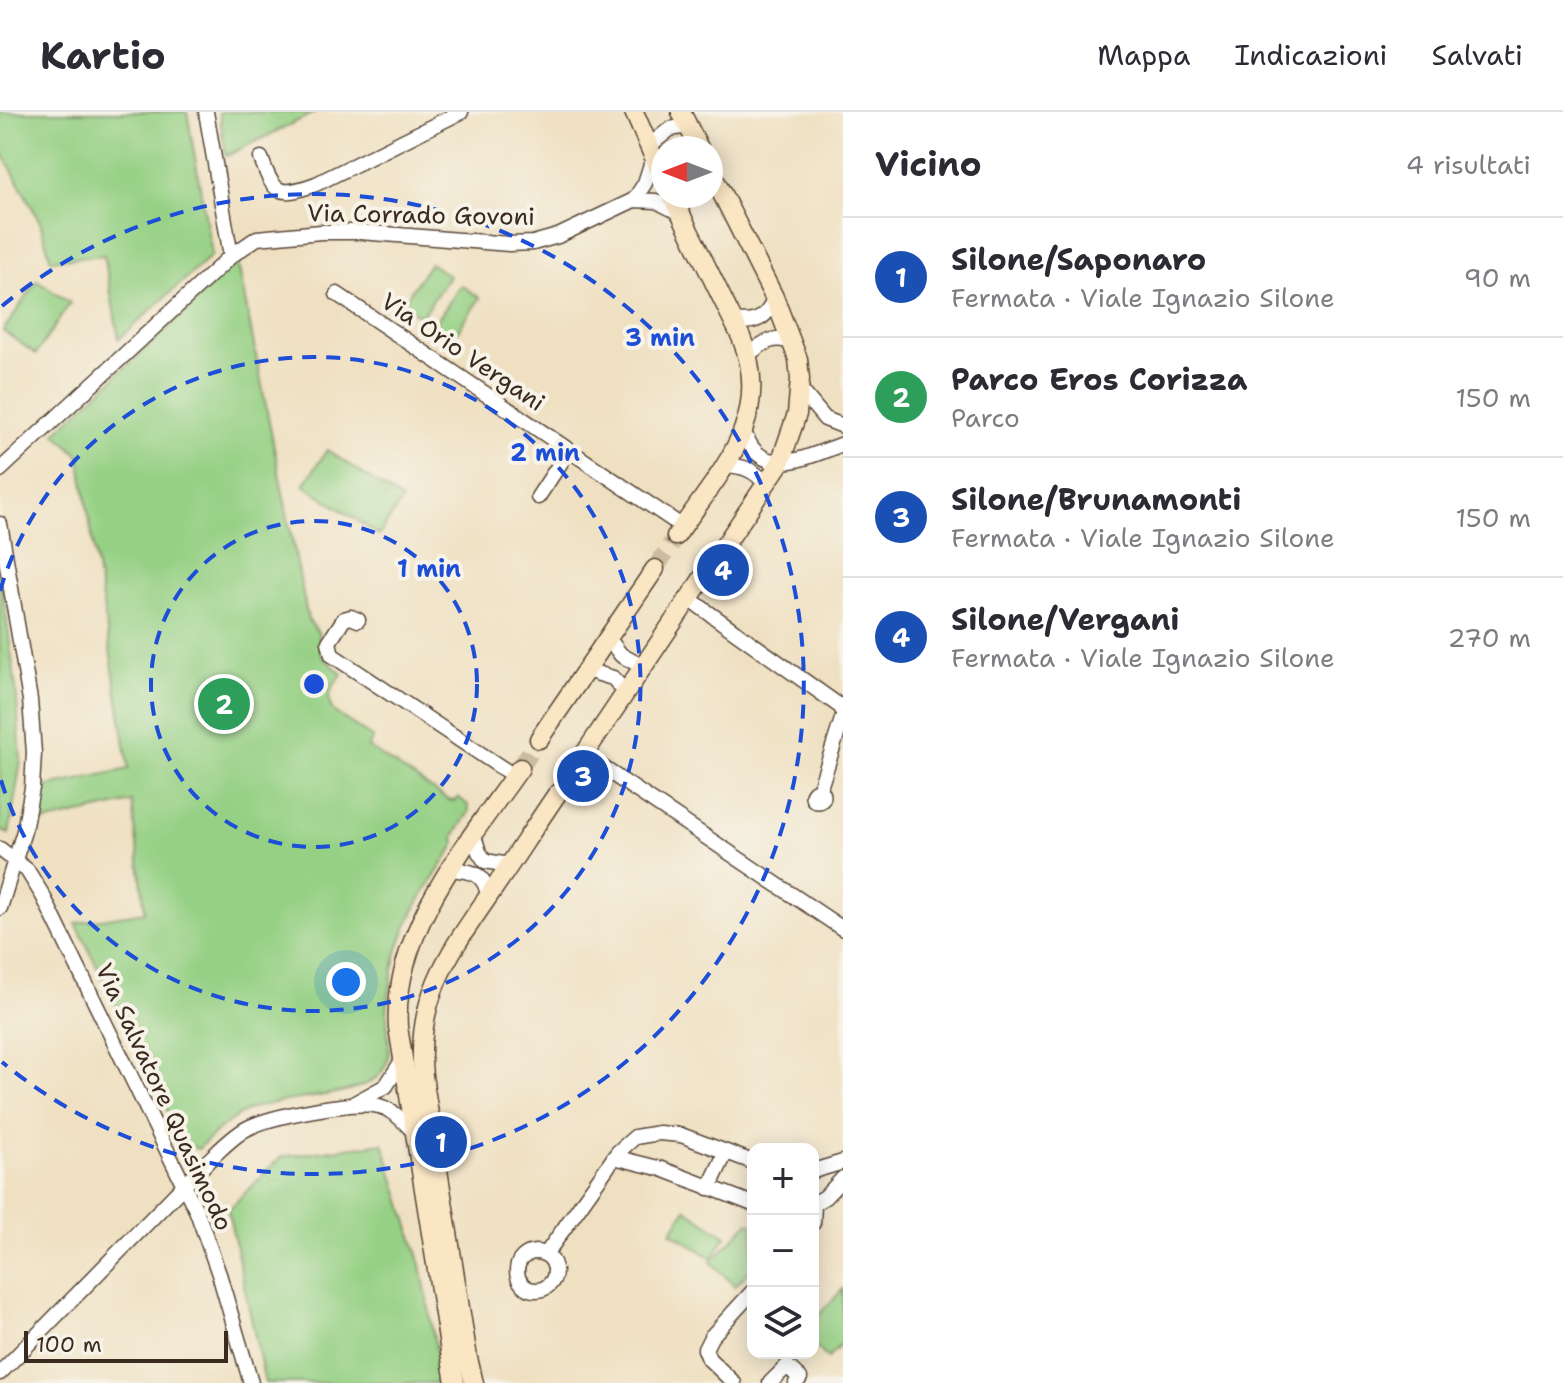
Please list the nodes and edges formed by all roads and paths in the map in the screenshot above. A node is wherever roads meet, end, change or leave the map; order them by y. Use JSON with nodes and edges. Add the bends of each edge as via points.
{"nodes":[{"id":1,"x":206,"y":112,"type":"edge"},
{"id":2,"x":461,"y":112,"type":"edge"},
{"id":3,"x":634,"y":112,"type":"edge"},
{"id":4,"x":685,"y":119,"type":"edge"},
{"id":5,"x":664,"y":136,"type":"edge"},
{"id":6,"x":651,"y":152,"type":"joint"},
{"id":7,"x":261,"y":158,"type":"dead end"},
{"id":8,"x":723,"y":196,"type":"edge"},
{"id":9,"x":634,"y":200,"type":"junction"},
{"id":10,"x":651,"y":201,"type":"edge"},
{"id":11,"x":678,"y":208,"type":"edge"},
{"id":12,"x":231,"y":256,"type":"junction"},
{"id":13,"x":337,"y":294,"type":"dead end"},
{"id":14,"x":774,"y":297,"type":"junction"},
{"id":15,"x":733,"y":321,"type":"junction"},
{"id":16,"x":793,"y":343,"type":"junction"},
{"id":17,"x":748,"y":355,"type":"junction"},
{"id":18,"x":800,"y":389,"type":"junction"},
{"id":19,"x":843,"y":426,"type":"edge"},
{"id":20,"x":744,"y":432,"type":"junction"},
{"id":21,"x":843,"y":444,"type":"edge"},
{"id":22,"x":569,"y":450,"type":"junction"},
{"id":23,"x":780,"y":463,"type":"junction"},
{"id":24,"x":725,"y":465,"type":"junction"},
{"id":25,"x":0,"y":470,"type":"edge"},
{"id":26,"x":766,"y":485,"type":"junction"},
{"id":27,"x":538,"y":497,"type":"dead end"},
{"id":28,"x":0,"y":524,"type":"edge"},
{"id":29,"x":679,"y":531,"type":"joint"},
{"id":30,"x":655,"y":569,"type":"tunnel mouth"},
{"id":31,"x":688,"y":598,"type":"junction"},
{"id":32,"x":358,"y":620,"type":"dead end"},
{"id":33,"x":608,"y":638,"type":"junction"},
{"id":34,"x":643,"y":667,"type":"junction"},
{"id":35,"x":586,"y":670,"type":"junction"},
{"id":36,"x":626,"y":693,"type":"junction"},
{"id":37,"x":842,"y":712,"type":"edge"},
{"id":38,"x":539,"y":739,"type":"tunnel mouth"},
{"id":39,"x":580,"y":760,"type":"joint"},
{"id":40,"x":517,"y":772,"type":"joint"},
{"id":41,"x":819,"y":791,"type":"dead end"},
{"id":42,"x":557,"y":794,"type":"tunnel mouth"},
{"id":43,"x":474,"y":836,"type":"junction"},
{"id":44,"x":0,"y":849,"type":"edge"},
{"id":45,"x":16,"y":859,"type":"junction"},
{"id":46,"x":509,"y":865,"type":"junction"},
{"id":47,"x":451,"y":869,"type":"junction"},
{"id":48,"x":488,"y":896,"type":"junction"},
{"id":49,"x":0,"y":908,"type":"edge"},
{"id":50,"x":843,"y":929,"type":"edge"},
{"id":51,"x":403,"y":1059,"type":"junction"},
{"id":52,"x":349,"y":1105,"type":"junction"},
{"id":53,"x":414,"y":1132,"type":"junction"},
{"id":54,"x":726,"y":1152,"type":"junction"},
{"id":55,"x":614,"y":1157,"type":"junction"},
{"id":56,"x":747,"y":1160,"type":"edge"},
{"id":57,"x":843,"y":1162,"type":"edge"},
{"id":58,"x":819,"y":1169,"type":"edge"},
{"id":59,"x":843,"y":1178,"type":"edge"},
{"id":60,"x":184,"y":1186,"type":"junction"},
{"id":61,"x":709,"y":1188,"type":"junction"},
{"id":62,"x":819,"y":1200,"type":"edge"},
{"id":63,"x":747,"y":1202,"type":"edge"},
{"id":64,"x":546,"y":1254,"type":"dead end"},
{"id":65,"x":747,"y":1298,"type":"edge"},
{"id":66,"x":0,"y":1373,"type":"edge"},
{"id":67,"x":251,"y":1383,"type":"edge"},
{"id":68,"x":455,"y":1383,"type":"edge"},
{"id":69,"x":474,"y":1383,"type":"edge"},
{"id":70,"x":734,"y":1383,"type":"edge"},
{"id":71,"x":770,"y":1383,"type":"edge"},
{"id":72,"x":796,"y":1383,"type":"edge"}],
"edges":[{"from":1,"to":12,"type":"street"},
{"from":2,"to":7,"type":"street","via":[[295,192],[273,187]]},
{"from":3,"to":6,"type":"street"},
{"from":4,"to":5,"type":"street"},
{"from":6,"to":9,"type":"street","via":[[645,183]]},
{"from":8,"to":14,"type":"street"},
{"from":9,"to":10,"type":"street"},
{"from":9,"to":12,"type":"street","name":"Via Corrado Govoni","via":[[567,233],[533,243],[321,232],[257,238]]},
{"from":11,"to":15,"type":"street"},
{"from":12,"to":25,"type":"street","name":"Via Corrado Govoni"},
{"from":13,"to":22,"type":"street","name":"Via Orio Vergani"},
{"from":14,"to":15,"type":"street","via":[[761,319]]},
{"from":14,"to":16,"type":"street"},
{"from":15,"to":17,"type":"street"},
{"from":16,"to":17,"type":"street","via":[[770,340]]},
{"from":16,"to":18,"type":"street"},
{"from":17,"to":20,"type":"street","via":[[752,396]]},
{"from":18,"to":19,"type":"street","via":[[825,419]]},
{"from":18,"to":23,"type":"street","via":[[793,432]]},
{"from":20,"to":23,"type":"street","via":[[759,457]]},
{"from":20,"to":24,"type":"street"},
{"from":21,"to":23,"type":"street"},
{"from":22,"to":27,"type":"street"},
{"from":22,"to":29,"type":"street","name":"Via Orio Vergani"},
{"from":23,"to":26,"type":"street"},
{"from":24,"to":26,"type":"street","via":[[754,472]]},
{"from":24,"to":29,"type":"street"},
{"from":26,"to":31,"type":"street"},
{"from":28,"to":45,"type":"street","via":[[34,739],[30,800]]},
{"from":30,"to":33,"type":"street"},
{"from":31,"to":34,"type":"street"},
{"from":31,"to":37,"type":"street"},
{"from":32,"to":40,"type":"street","via":[[346,618],[328,645],[332,655]]},
{"from":33,"to":34,"type":"street","via":[[621,655]]},
{"from":33,"to":35,"type":"street"},
{"from":34,"to":36,"type":"street"},
{"from":35,"to":36,"type":"street","via":[[613,678]]},
{"from":35,"to":38,"type":"street"},
{"from":36,"to":39,"type":"street"},
{"from":37,"to":41,"type":"street"},
{"from":39,"to":50,"type":"street"},
{"from":40,"to":43,"type":"street"},
{"from":42,"to":46,"type":"street"},
{"from":43,"to":46,"type":"street","via":[[485,861]]},
{"from":43,"to":47,"type":"street"},
{"from":44,"to":45,"type":"street","name":"Via Salvatore Quasimodo"},
{"from":45,"to":49,"type":"street"},
{"from":45,"to":60,"type":"street","name":"Via Salvatore Quasimodo","via":[[50,908]]},
{"from":46,"to":48,"type":"street"},
{"from":47,"to":48,"type":"street","via":[[481,876]]},
{"from":47,"to":51,"type":"street","via":[[420,922],[407,959],[398,1013]]},
{"from":48,"to":69,"type":"street","via":[[437,977],[421,1047]]},
{"from":51,"to":52,"type":"street","via":[[386,1086]]},
{"from":51,"to":53,"type":"street"},
{"from":52,"to":53,"type":"street","via":[[381,1106]]},
{"from":52,"to":60,"type":"street","via":[[251,1126]]},
{"from":53,"to":68,"type":"street"},
{"from":54,"to":55,"type":"street","via":[[689,1137],[659,1133],[631,1139]]},
{"from":54,"to":56,"type":"street"},
{"from":54,"to":61,"type":"street"},
{"from":55,"to":61,"type":"street"},
{"from":55,"to":64,"type":"street"},
{"from":57,"to":58,"type":"street"},
{"from":59,"to":62,"type":"street"},
{"from":60,"to":66,"type":"street"},
{"from":60,"to":67,"type":"street","name":"Via Salvatore Quasimodo","via":[[215,1260]]},
{"from":61,"to":63,"type":"street"},
{"from":65,"to":70,"type":"street","via":[[708,1341],[705,1352]]},
{"from":71,"to":72,"type":"street","via":[[787,1366],[800,1378]]}]}
